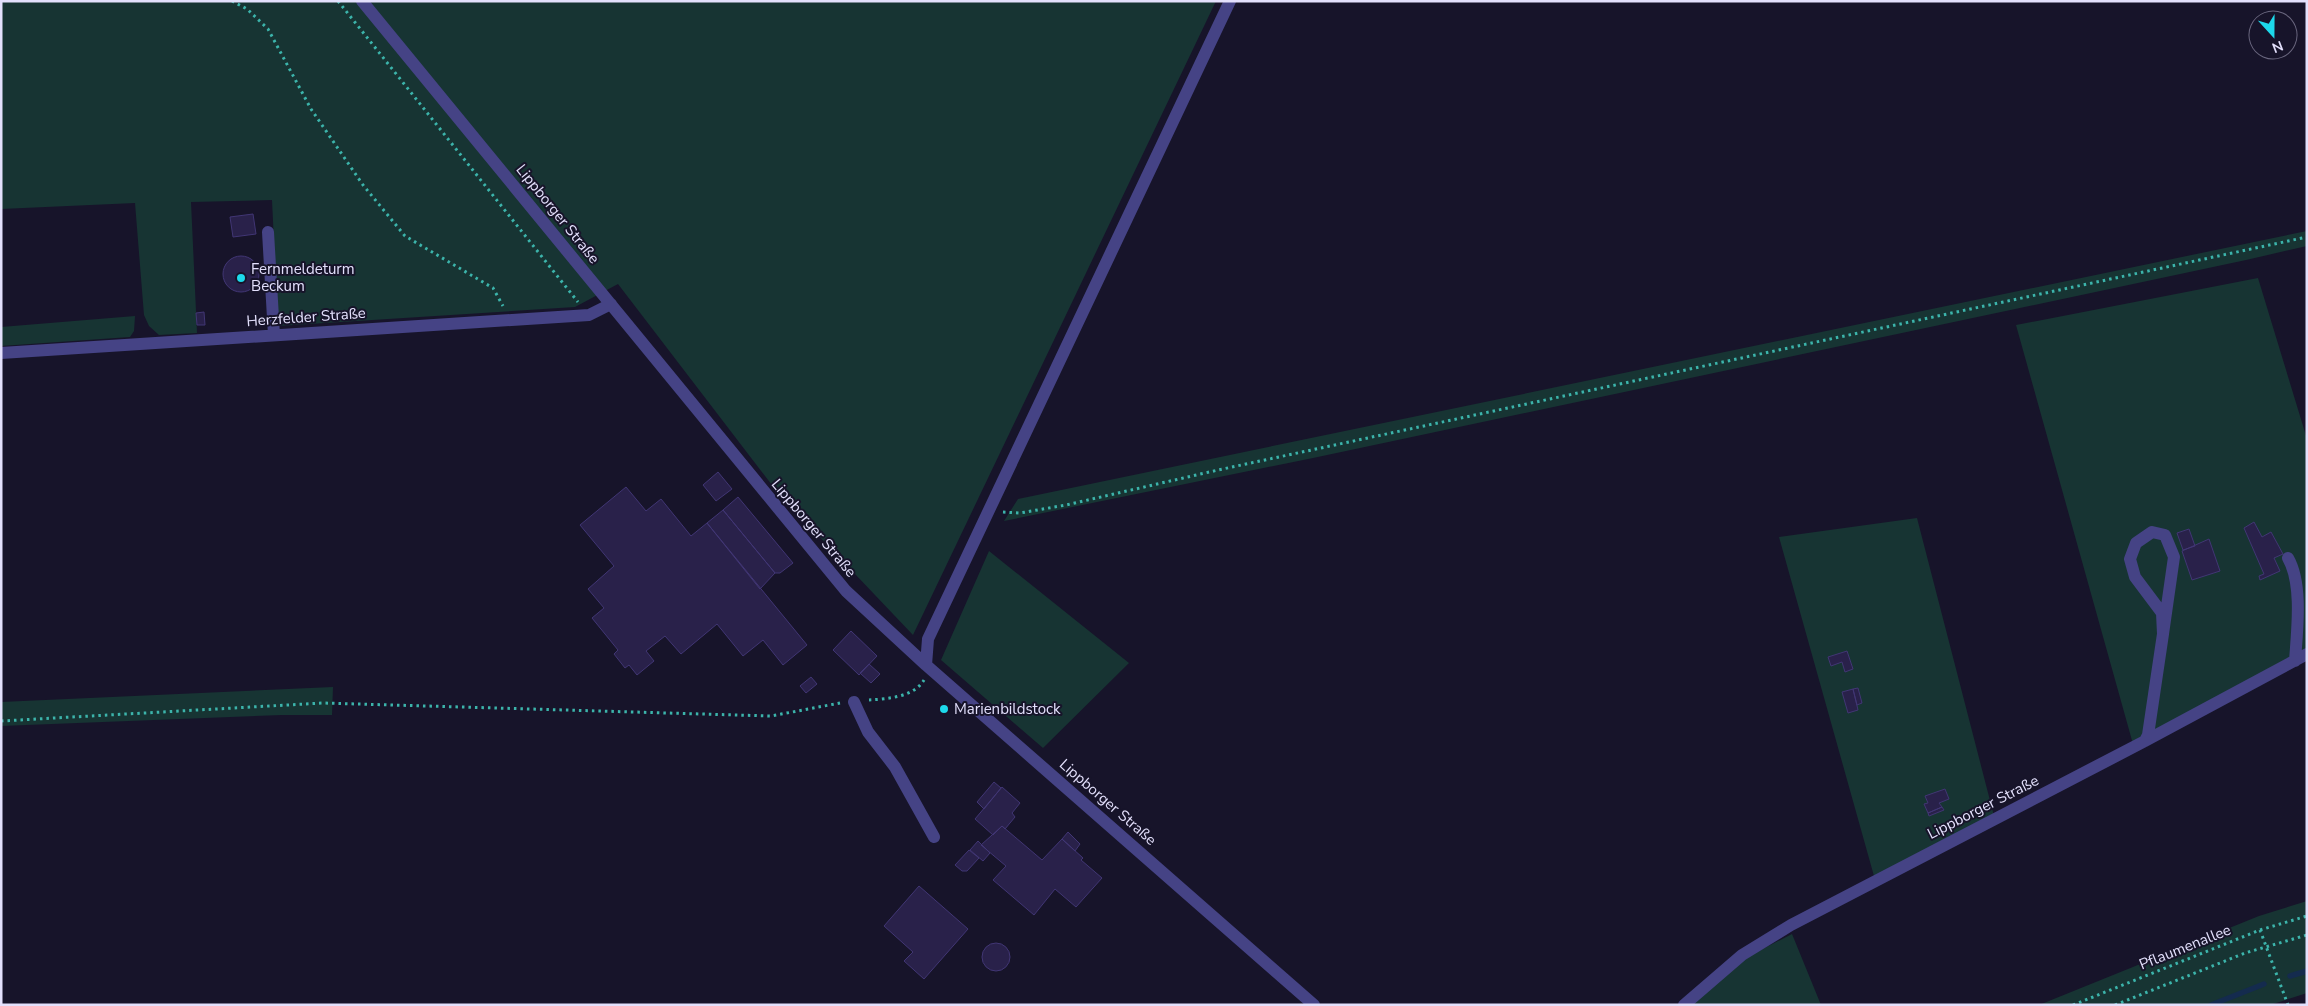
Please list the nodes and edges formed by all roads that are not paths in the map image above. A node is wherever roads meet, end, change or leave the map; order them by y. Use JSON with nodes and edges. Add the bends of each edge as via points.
{"nodes":[{"id":1,"x":362,"y":1,"type":"edge"},
{"id":2,"x":1230,"y":1,"type":"edge"},
{"id":3,"x":268,"y":232,"type":"dead end"},
{"id":4,"x":611,"y":304,"type":"junction"},
{"id":5,"x":274,"y":335,"type":"junction"},
{"id":6,"x":1,"y":353,"type":"edge"},
{"id":7,"x":2288,"y":558,"type":"dead end"},
{"id":8,"x":2162,"y":634,"type":"junction"},
{"id":9,"x":2307,"y":654,"type":"edge"},
{"id":10,"x":2295,"y":661,"type":"junction"},
{"id":11,"x":926,"y":665,"type":"junction"},
{"id":12,"x":854,"y":702,"type":"road end"},
{"id":13,"x":2145,"y":741,"type":"junction"},
{"id":14,"x":934,"y":836,"type":"dead end"},
{"id":15,"x":1314,"y":1005,"type":"edge"},
{"id":16,"x":1684,"y":1005,"type":"edge"}],
"edges":[{"from":1,"to":4,"type":"street","name":"Lippborger Straße"},
{"from":2,"to":11,"type":"street","via":[[928,639]]},
{"from":3,"to":5,"type":"street"},
{"from":4,"to":5,"type":"street","name":"Herzfelder Straße","via":[[589,315]]},
{"from":4,"to":11,"type":"street","name":"Lippborger Straße","via":[[846,591]]},
{"from":5,"to":6,"type":"street","name":"Herzfelder Straße"},
{"from":7,"to":10,"type":"street","via":[[2294,568],[2298,605]]},
{"from":8,"to":8,"type":"street","via":[[2174,557],[2165,535],[2152,532],[2136,543],[2130,559],[2136,577],[2162,613]]},
{"from":8,"to":13,"type":"street"},
{"from":9,"to":10,"type":"street","name":"Lippborger Straße"},
{"from":10,"to":13,"type":"street","name":"Lippborger Straße"},
{"from":11,"to":15,"type":"street","name":"Lippborger Straße"},
{"from":12,"to":14,"type":"street","via":[[868,732],[895,767]]},
{"from":13,"to":16,"type":"street","name":"Lippborger Straße","via":[[1791,926],[1742,955]]}]}
